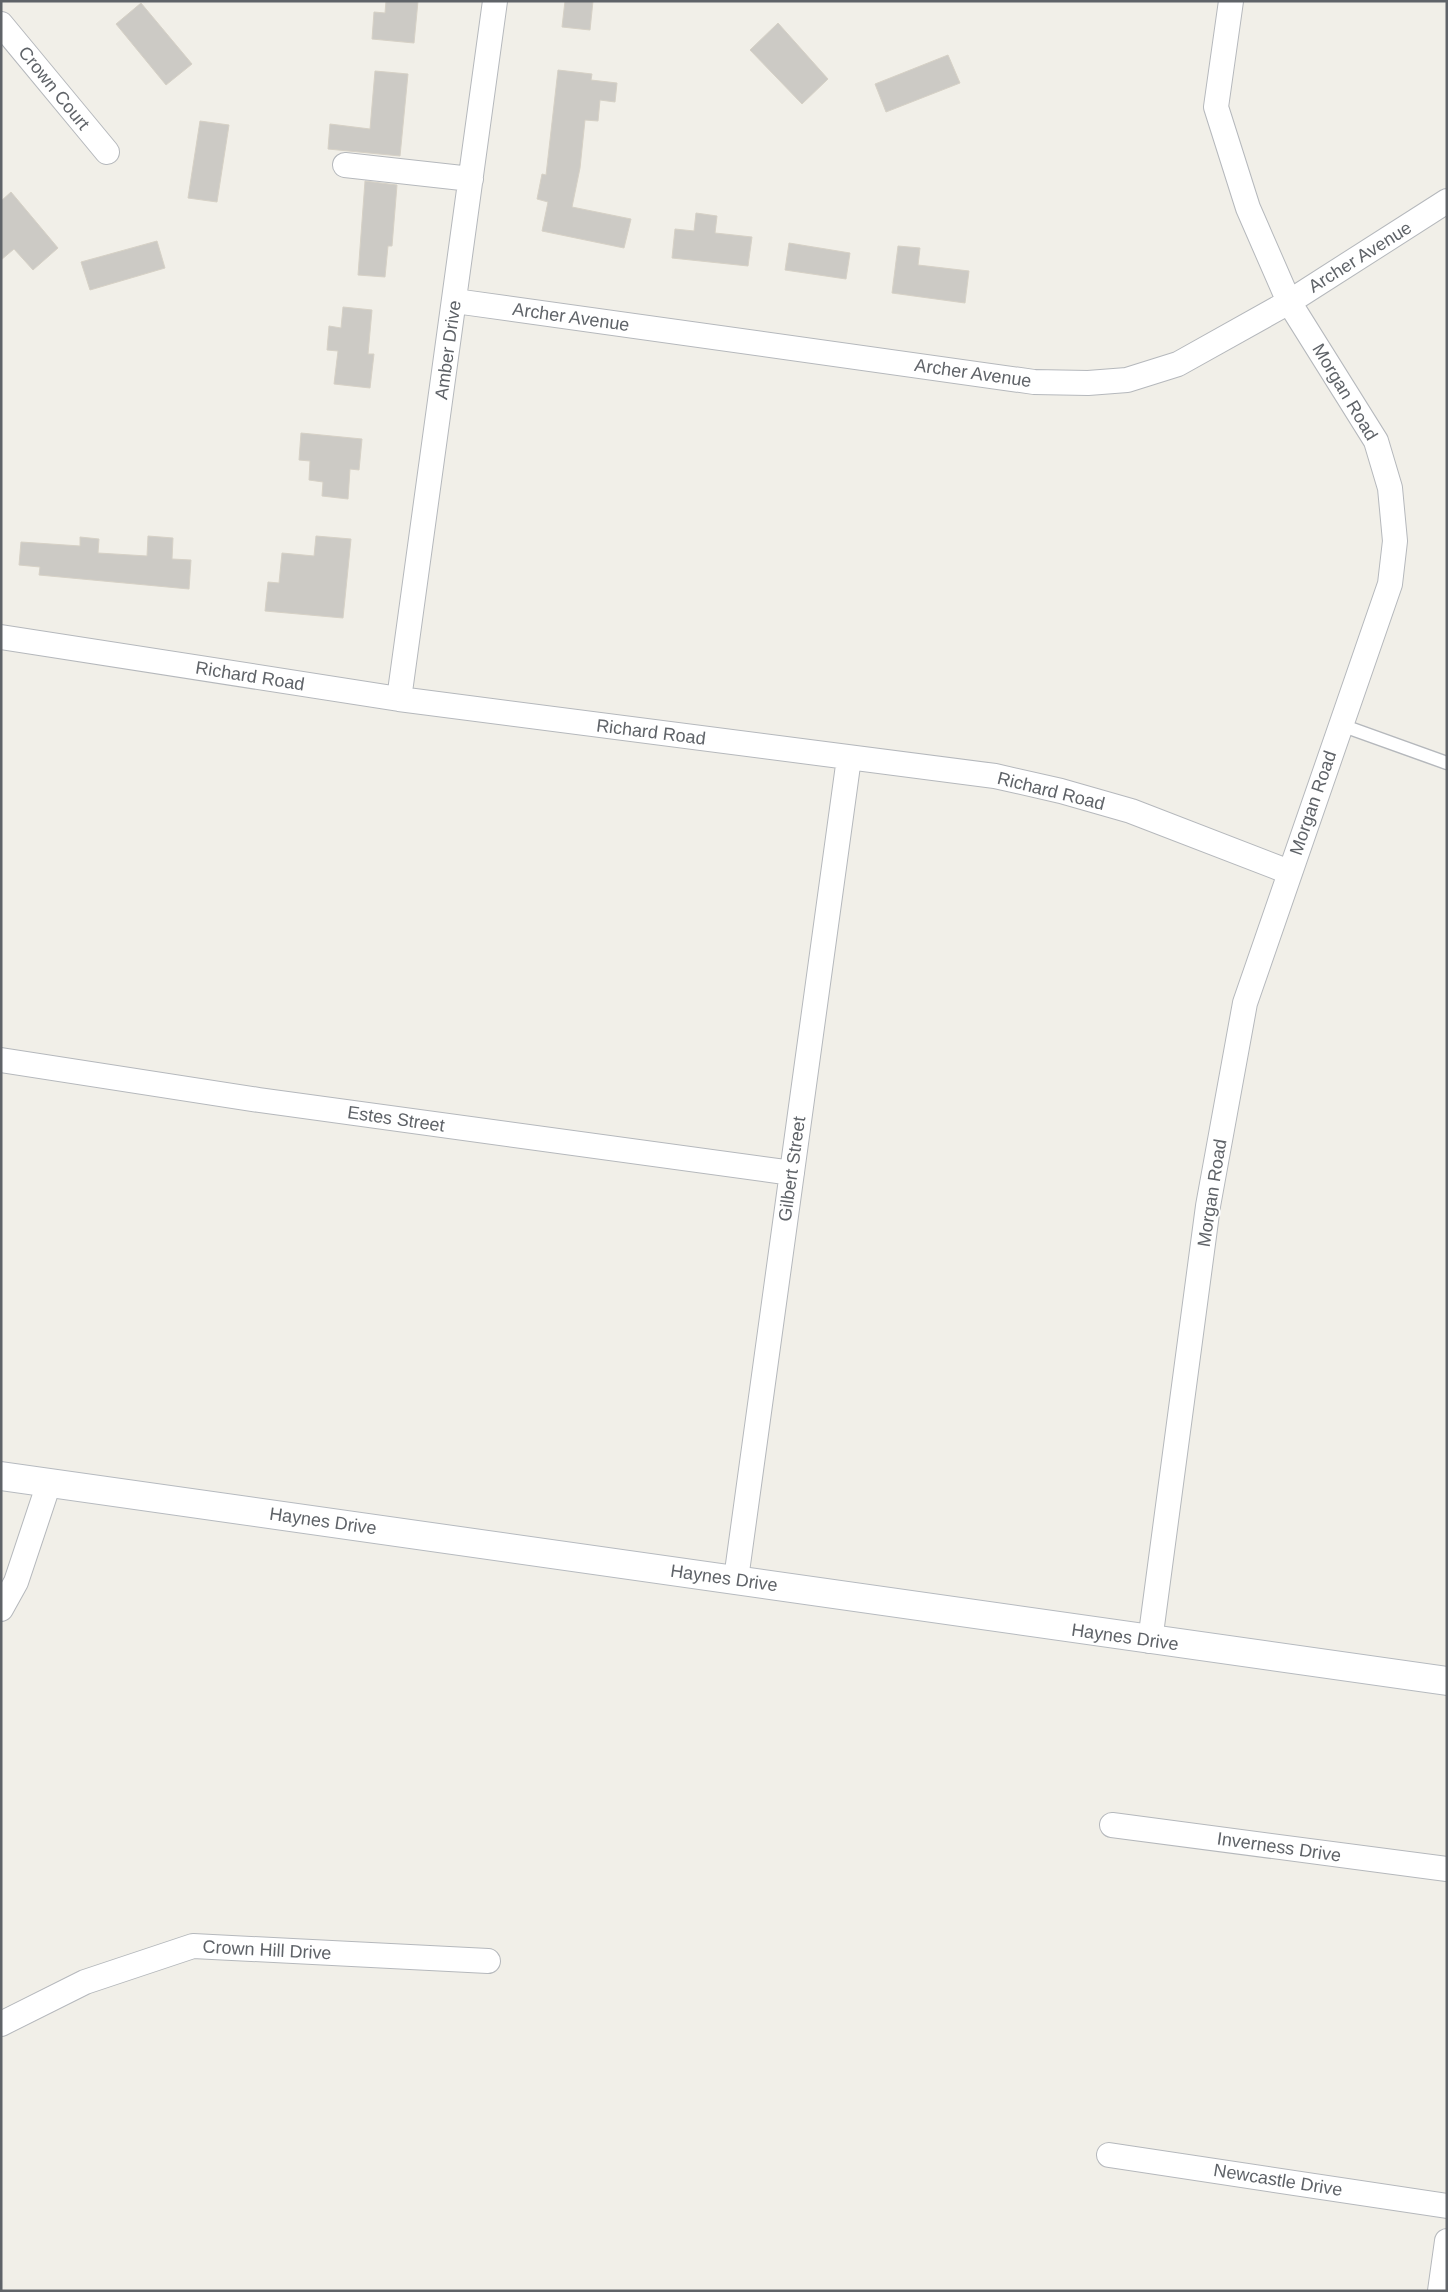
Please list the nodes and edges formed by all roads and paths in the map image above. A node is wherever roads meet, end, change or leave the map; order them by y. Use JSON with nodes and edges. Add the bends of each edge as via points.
{"nodes":[{"id":1,"x":495,"y":1,"type":"edge"},
{"id":2,"x":1231,"y":1,"type":"edge"},
{"id":3,"x":1,"y":24,"type":"edge"},
{"id":4,"x":106,"y":152,"type":"dead end"},
{"id":5,"x":345,"y":165,"type":"dead end"},
{"id":6,"x":471,"y":179,"type":"junction"},
{"id":7,"x":1447,"y":202,"type":"edge"},
{"id":8,"x":455,"y":301,"type":"junction"},
{"id":9,"x":1288,"y":302,"type":"junction"},
{"id":10,"x":1,"y":637,"type":"edge"},
{"id":11,"x":399,"y":699,"type":"junction"},
{"id":12,"x":1341,"y":725,"type":"junction"},
{"id":13,"x":849,"y":758,"type":"junction"},
{"id":14,"x":1447,"y":763,"type":"edge"},
{"id":15,"x":1289,"y":872,"type":"junction"},
{"id":16,"x":1,"y":1060,"type":"edge"},
{"id":17,"x":792,"y":1174,"type":"junction"},
{"id":18,"x":1,"y":1476,"type":"edge"},
{"id":19,"x":49,"y":1483,"type":"junction"},
{"id":20,"x":736,"y":1580,"type":"junction"},
{"id":21,"x":1,"y":1609,"type":"edge"},
{"id":22,"x":1150,"y":1641,"type":"junction"},
{"id":23,"x":1447,"y":1681,"type":"edge"},
{"id":24,"x":1112,"y":1825,"type":"dead end"},
{"id":25,"x":1447,"y":1869,"type":"edge"},
{"id":26,"x":488,"y":1961,"type":"dead end"},
{"id":27,"x":1,"y":2024,"type":"edge"},
{"id":28,"x":1109,"y":2155,"type":"dead end"},
{"id":29,"x":1447,"y":2206,"type":"edge"},
{"id":30,"x":1447,"y":2241,"type":"edge"},
{"id":31,"x":1440,"y":2291,"type":"edge"}],
"edges":[{"from":1,"to":6,"type":"street","name":"Amber Drive"},
{"from":2,"to":9,"type":"street","name":"Morgan Road","via":[[1216,107],[1248,208]]},
{"from":3,"to":4,"type":"street","name":"Crown Court"},
{"from":5,"to":6,"type":"street"},
{"from":6,"to":8,"type":"street","name":"Amber Drive"},
{"from":7,"to":9,"type":"street","name":"Archer Avenue"},
{"from":8,"to":9,"type":"street","name":"Archer Avenue","via":[[1034,382],[1088,383],[1127,380],[1178,364]]},
{"from":8,"to":11,"type":"street","name":"Amber Drive"},
{"from":9,"to":12,"type":"street","name":"Morgan Road","via":[[1376,441],[1390,488],[1394,541],[1390,584]]},
{"from":10,"to":11,"type":"street","name":"Richard Road"},
{"from":11,"to":13,"type":"street","name":"Richard Road"},
{"from":12,"to":14,"type":"lane"},
{"from":12,"to":15,"type":"street","name":"Morgan Road"},
{"from":13,"to":15,"type":"street","name":"Richard Road","via":[[995,776],[1060,791],[1131,811]]},
{"from":13,"to":17,"type":"street","name":"Gilbert Street"},
{"from":15,"to":22,"type":"street","name":"Morgan Road","via":[[1244,1003],[1208,1206]]},
{"from":16,"to":17,"type":"street","name":"Estes Street","via":[[259,1100]]},
{"from":17,"to":20,"type":"street","name":"Gilbert Street"},
{"from":18,"to":19,"type":"street","name":"Haynes Drive"},
{"from":19,"to":20,"type":"street","name":"Haynes Drive"},
{"from":19,"to":21,"type":"street","via":[[16,1582]]},
{"from":20,"to":22,"type":"street","name":"Haynes Drive"},
{"from":22,"to":23,"type":"street","name":"Haynes Drive"},
{"from":24,"to":25,"type":"street","name":"Inverness Drive"},
{"from":26,"to":27,"type":"street","name":"Crown Hill Drive","via":[[193,1946],[85,1982]]},
{"from":28,"to":29,"type":"street","name":"Newcastle Drive"},
{"from":30,"to":31,"type":"street"}]}
